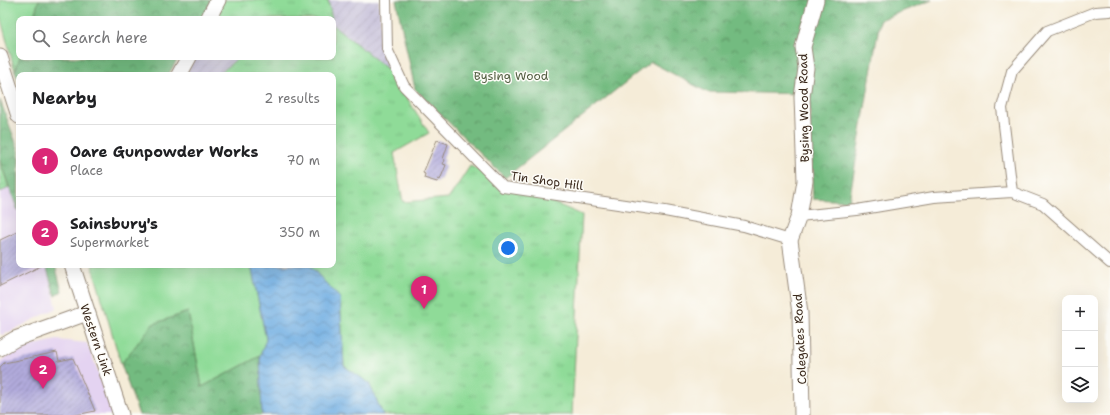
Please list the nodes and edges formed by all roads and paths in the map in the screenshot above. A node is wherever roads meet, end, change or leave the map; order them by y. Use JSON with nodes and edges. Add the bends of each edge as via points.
{"nodes":[{"id":1,"x":218,"y":0,"type":"edge"},
{"id":2,"x":386,"y":0,"type":"edge"},
{"id":3,"x":816,"y":0,"type":"edge"},
{"id":4,"x":1110,"y":11,"type":"edge"},
{"id":5,"x":210,"y":16,"type":"edge"},
{"id":6,"x":0,"y":57,"type":"edge"},
{"id":7,"x":187,"y":60,"type":"edge"},
{"id":8,"x":181,"y":72,"type":"edge"},
{"id":9,"x":16,"y":107,"type":"edge"},
{"id":10,"x":1012,"y":192,"type":"junction"},
{"id":11,"x":799,"y":216,"type":"junction"},
{"id":12,"x":790,"y":240,"type":"junction"},
{"id":13,"x":1110,"y":263,"type":"edge"},
{"id":14,"x":73,"y":268,"type":"edge"},
{"id":15,"x":87,"y":313,"type":"junction"},
{"id":16,"x":0,"y":348,"type":"edge"},
{"id":17,"x":121,"y":415,"type":"edge"},
{"id":18,"x":802,"y":415,"type":"edge"}],
"edges":[{"from":1,"to":5,"type":"street"},
{"from":2,"to":12,"type":"street","name":"Tin Shop Hill","via":[[387,49],[404,86],[503,188],[665,211],[744,226]]},
{"from":3,"to":11,"type":"street","name":"Bysing Wood Road","via":[[803,47],[806,68],[802,97],[805,181]]},
{"from":4,"to":10,"type":"street","via":[[1095,12],[1047,31],[1012,71],[1002,108]]},
{"from":6,"to":9,"type":"street"},
{"from":7,"to":8,"type":"street"},
{"from":10,"to":11,"type":"street","via":[[934,197],[857,210]]},
{"from":10,"to":13,"type":"street","via":[[1043,204]]},
{"from":11,"to":12,"type":"street","name":"Bysing Wood Road"},
{"from":12,"to":18,"type":"street","name":"Colegates Road","via":[[800,313]]},
{"from":14,"to":15,"type":"street","name":"Western Link"},
{"from":15,"to":16,"type":"street","via":[[15,339]]},
{"from":15,"to":17,"type":"street","name":"Western Link"}]}
